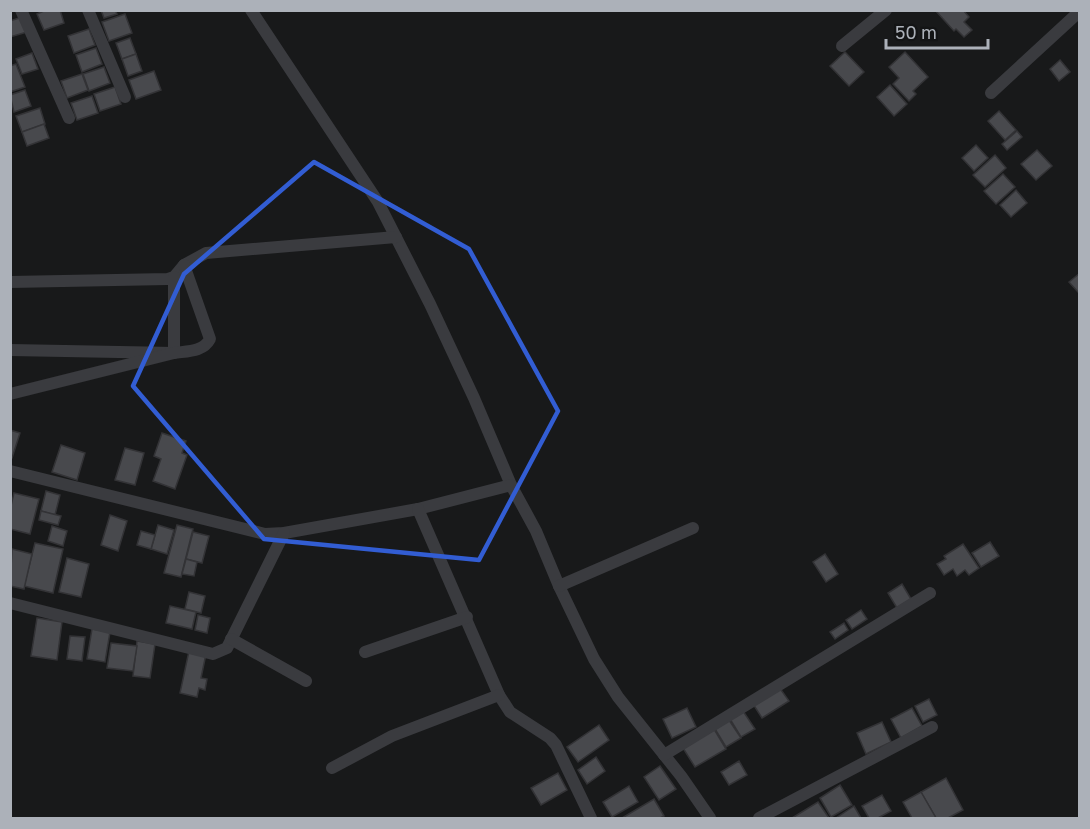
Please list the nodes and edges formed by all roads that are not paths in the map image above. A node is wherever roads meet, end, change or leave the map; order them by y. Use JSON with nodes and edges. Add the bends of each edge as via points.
{"nodes":[{"id":1,"x":21,"y":10,"type":"edge"},
{"id":2,"x":88,"y":10,"type":"edge"},
{"id":3,"x":251,"y":10,"type":"edge"},
{"id":4,"x":884,"y":11,"type":"edge"},
{"id":5,"x":1080,"y":11,"type":"edge"},
{"id":6,"x":842,"y":46,"type":"dead end"},
{"id":7,"x":991,"y":93,"type":"dead end"},
{"id":8,"x":124,"y":97,"type":"dead end"},
{"id":9,"x":69,"y":118,"type":"dead end"},
{"id":10,"x":396,"y":237,"type":"junction"},
{"id":11,"x":184,"y":265,"type":"junction"},
{"id":12,"x":174,"y":277,"type":"junction"},
{"id":13,"x":10,"y":282,"type":"edge"},
{"id":14,"x":10,"y":350,"type":"edge"},
{"id":15,"x":174,"y":353,"type":"junction"},
{"id":16,"x":10,"y":394,"type":"edge"},
{"id":17,"x":10,"y":471,"type":"edge"},
{"id":18,"x":511,"y":485,"type":"junction"},
{"id":19,"x":418,"y":509,"type":"junction"},
{"id":20,"x":693,"y":528,"type":"dead end"},
{"id":21,"x":284,"y":533,"type":"junction"},
{"id":22,"x":559,"y":586,"type":"junction"},
{"id":23,"x":930,"y":593,"type":"dead end"},
{"id":24,"x":10,"y":603,"type":"edge"},
{"id":25,"x":467,"y":617,"type":"junction"},
{"id":26,"x":231,"y":639,"type":"junction"},
{"id":27,"x":365,"y":652,"type":"dead end"},
{"id":28,"x":306,"y":681,"type":"dead end"},
{"id":29,"x":499,"y":695,"type":"junction"},
{"id":30,"x":932,"y":727,"type":"dead end"},
{"id":31,"x":664,"y":754,"type":"junction"},
{"id":32,"x":332,"y":768,"type":"dead end"},
{"id":33,"x":591,"y":819,"type":"edge"},
{"id":34,"x":710,"y":819,"type":"edge"},
{"id":35,"x":759,"y":819,"type":"edge"}],
"edges":[{"from":1,"to":9,"type":"street"},
{"from":2,"to":8,"type":"street"},
{"from":3,"to":10,"type":"street","via":[[378,202]]},
{"from":4,"to":6,"type":"street"},
{"from":5,"to":7,"type":"street"},
{"from":10,"to":11,"type":"street","via":[[206,253]]},
{"from":10,"to":18,"type":"street","via":[[474,398]]},
{"from":11,"to":12,"type":"street"},
{"from":11,"to":15,"type":"street","via":[[210,339],[199,350]]},
{"from":12,"to":13,"type":"street"},
{"from":12,"to":15,"type":"street"},
{"from":14,"to":15,"type":"street"},
{"from":15,"to":16,"type":"street"},
{"from":17,"to":21,"type":"street","via":[[266,534]]},
{"from":18,"to":19,"type":"street"},
{"from":18,"to":22,"type":"street"},
{"from":19,"to":21,"type":"street"},
{"from":19,"to":25,"type":"street"},
{"from":20,"to":22,"type":"street"},
{"from":21,"to":26,"type":"street"},
{"from":22,"to":31,"type":"street","via":[[594,659]]},
{"from":23,"to":31,"type":"street"},
{"from":24,"to":26,"type":"street","via":[[205,653],[223,651]]},
{"from":25,"to":27,"type":"street"},
{"from":25,"to":29,"type":"street"},
{"from":26,"to":28,"type":"street"},
{"from":29,"to":32,"type":"street","via":[[392,736]]},
{"from":29,"to":33,"type":"street","via":[[510,712],[556,745]]},
{"from":30,"to":35,"type":"street"},
{"from":31,"to":34,"type":"street"}]}
